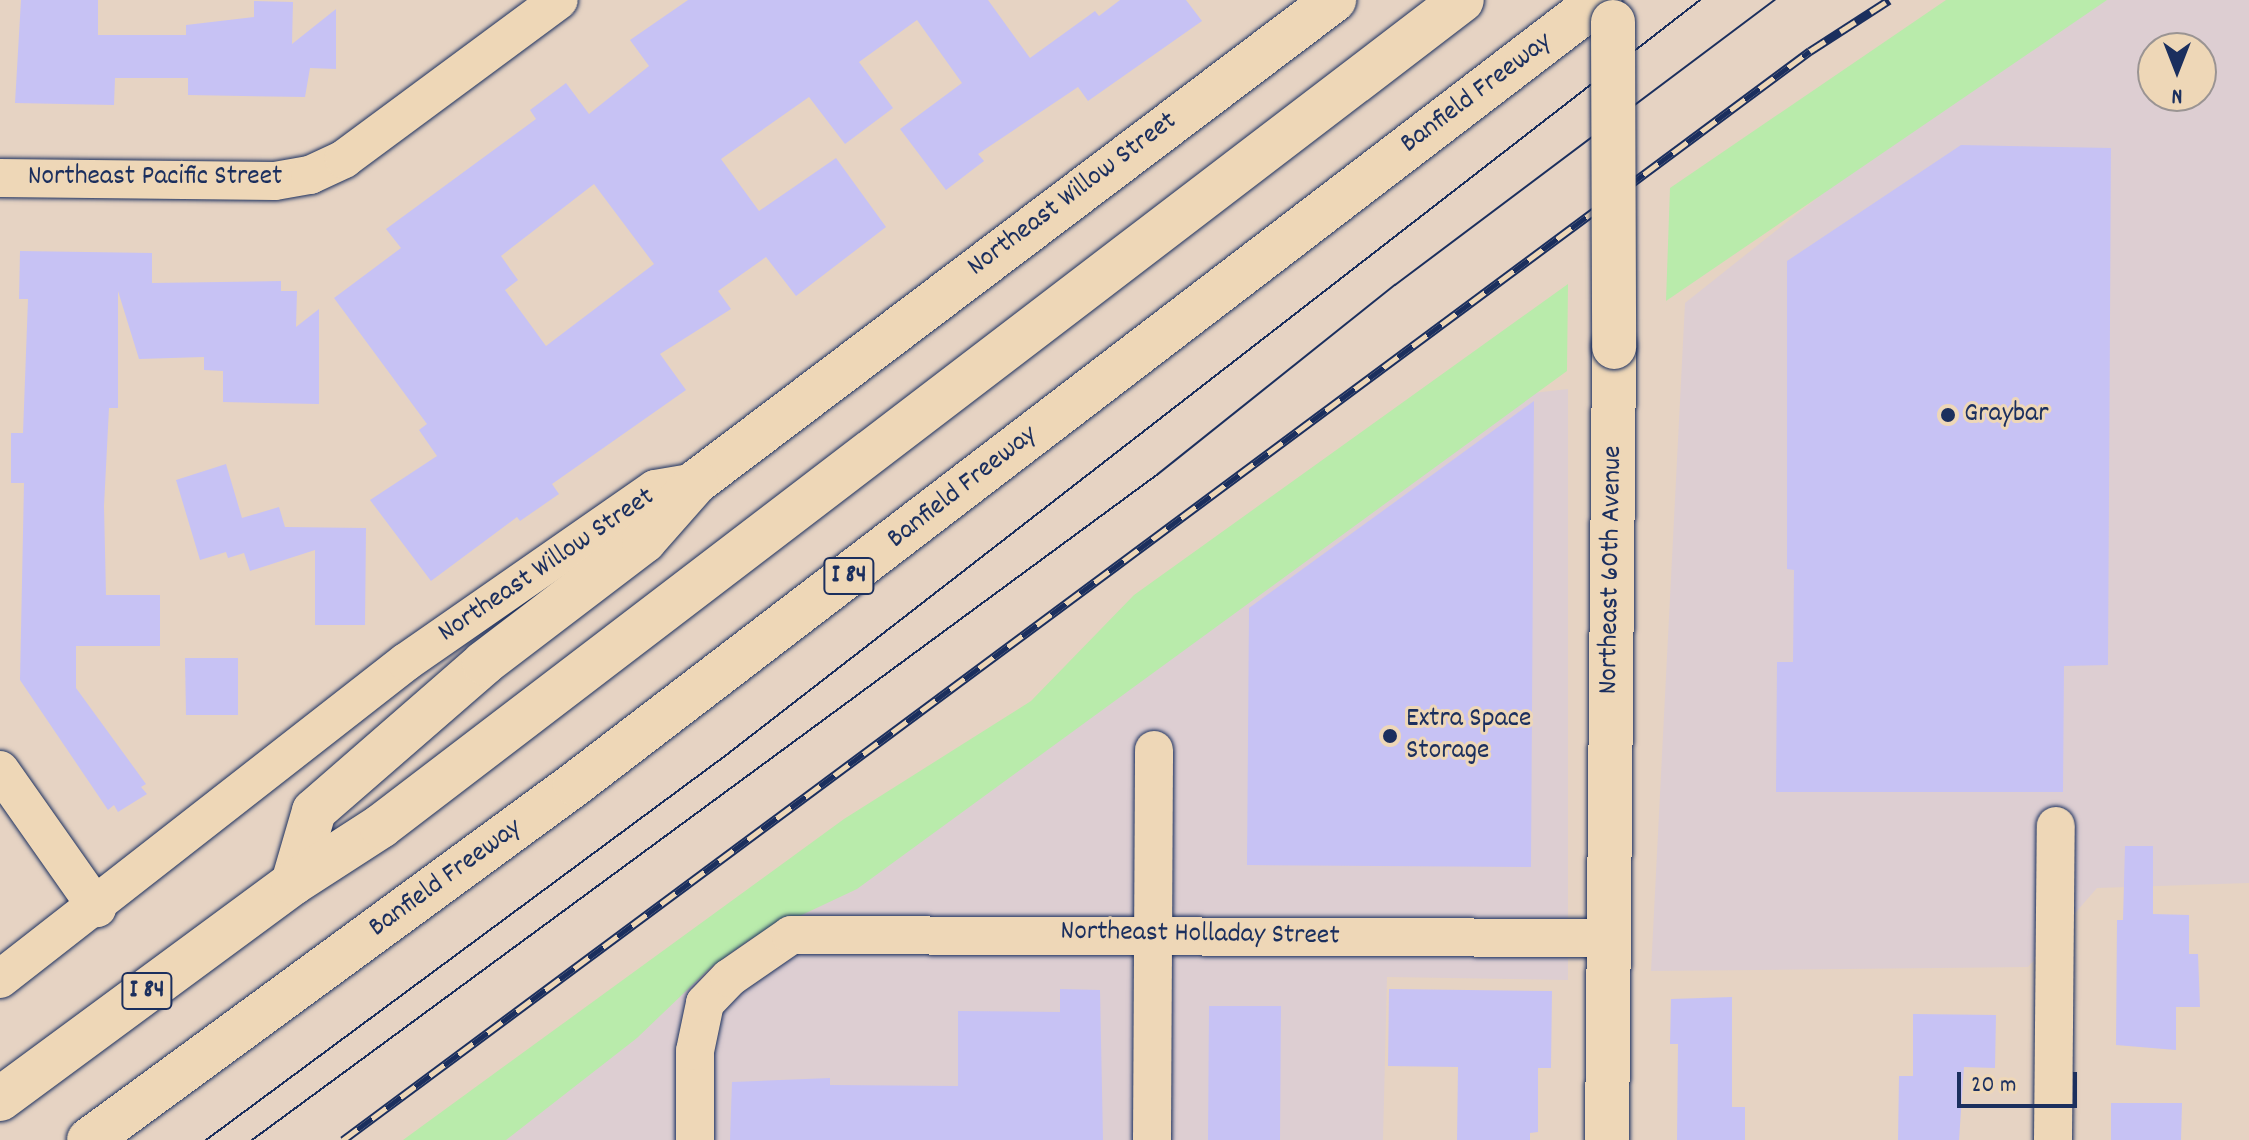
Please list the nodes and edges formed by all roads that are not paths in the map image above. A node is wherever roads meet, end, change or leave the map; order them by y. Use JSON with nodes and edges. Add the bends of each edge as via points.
{"nodes":[{"id":1,"x":559,"y":0,"type":"edge"},
{"id":2,"x":1334,"y":0,"type":"edge"},
{"id":3,"x":1462,"y":0,"type":"edge"},
{"id":4,"x":1600,"y":0,"type":"edge"},
{"id":5,"x":1614,"y":0,"type":"edge"},
{"id":6,"x":0,"y":178,"type":"edge"},
{"id":7,"x":696,"y":482,"type":"junction"},
{"id":8,"x":1154,"y":750,"type":"dead end"},
{"id":9,"x":0,"y":770,"type":"edge"},
{"id":10,"x":2056,"y":826,"type":"dead end"},
{"id":11,"x":293,"y":883,"type":"junction"},
{"id":12,"x":97,"y":908,"type":"junction"},
{"id":13,"x":1153,"y":934,"type":"junction"},
{"id":14,"x":1608,"y":938,"type":"junction"},
{"id":15,"x":0,"y":979,"type":"edge"},
{"id":16,"x":0,"y":1099,"type":"edge"},
{"id":17,"x":89,"y":1140,"type":"edge"},
{"id":18,"x":695,"y":1140,"type":"edge"},
{"id":19,"x":1152,"y":1140,"type":"edge"},
{"id":20,"x":1607,"y":1140,"type":"edge"},
{"id":21,"x":2053,"y":1140,"type":"edge"}],
"edges":[{"from":1,"to":6,"type":"street","name":"Northeast Pacific Street","via":[[344,159],[310,175],[275,181]]},
{"from":2,"to":7,"type":"main road","name":"Northeast Willow Street"},
{"from":3,"to":11,"type":"main road","number":"I 84","via":[[381,826]]},
{"from":4,"to":17,"type":"main road","name":"Banfield Freeway","number":"I 84","via":[[599,765]]},
{"from":5,"to":14,"type":"main road","name":"Northeast 60th Avenue","bridge":true},
{"from":7,"to":11,"type":"main road","via":[[644,541],[484,663],[314,811]]},
{"from":7,"to":12,"type":"street","name":"Northeast Willow Street","via":[[655,489],[406,662]]},
{"from":8,"to":13,"type":"street"},
{"from":9,"to":12,"type":"street"},
{"from":10,"to":21,"type":"street"},
{"from":11,"to":16,"type":"main road","number":"I 84"},
{"from":12,"to":15,"type":"street","name":"Northeast Willow Street"},
{"from":13,"to":14,"type":"street","name":"Northeast Holladay Street"},
{"from":13,"to":18,"type":"street","name":"Northeast Holladay Street","via":[[791,935],[729,978],[705,1003],[695,1051]]},
{"from":13,"to":19,"type":"street"},
{"from":14,"to":20,"type":"main road","name":"Northeast 60th Avenue"}]}
